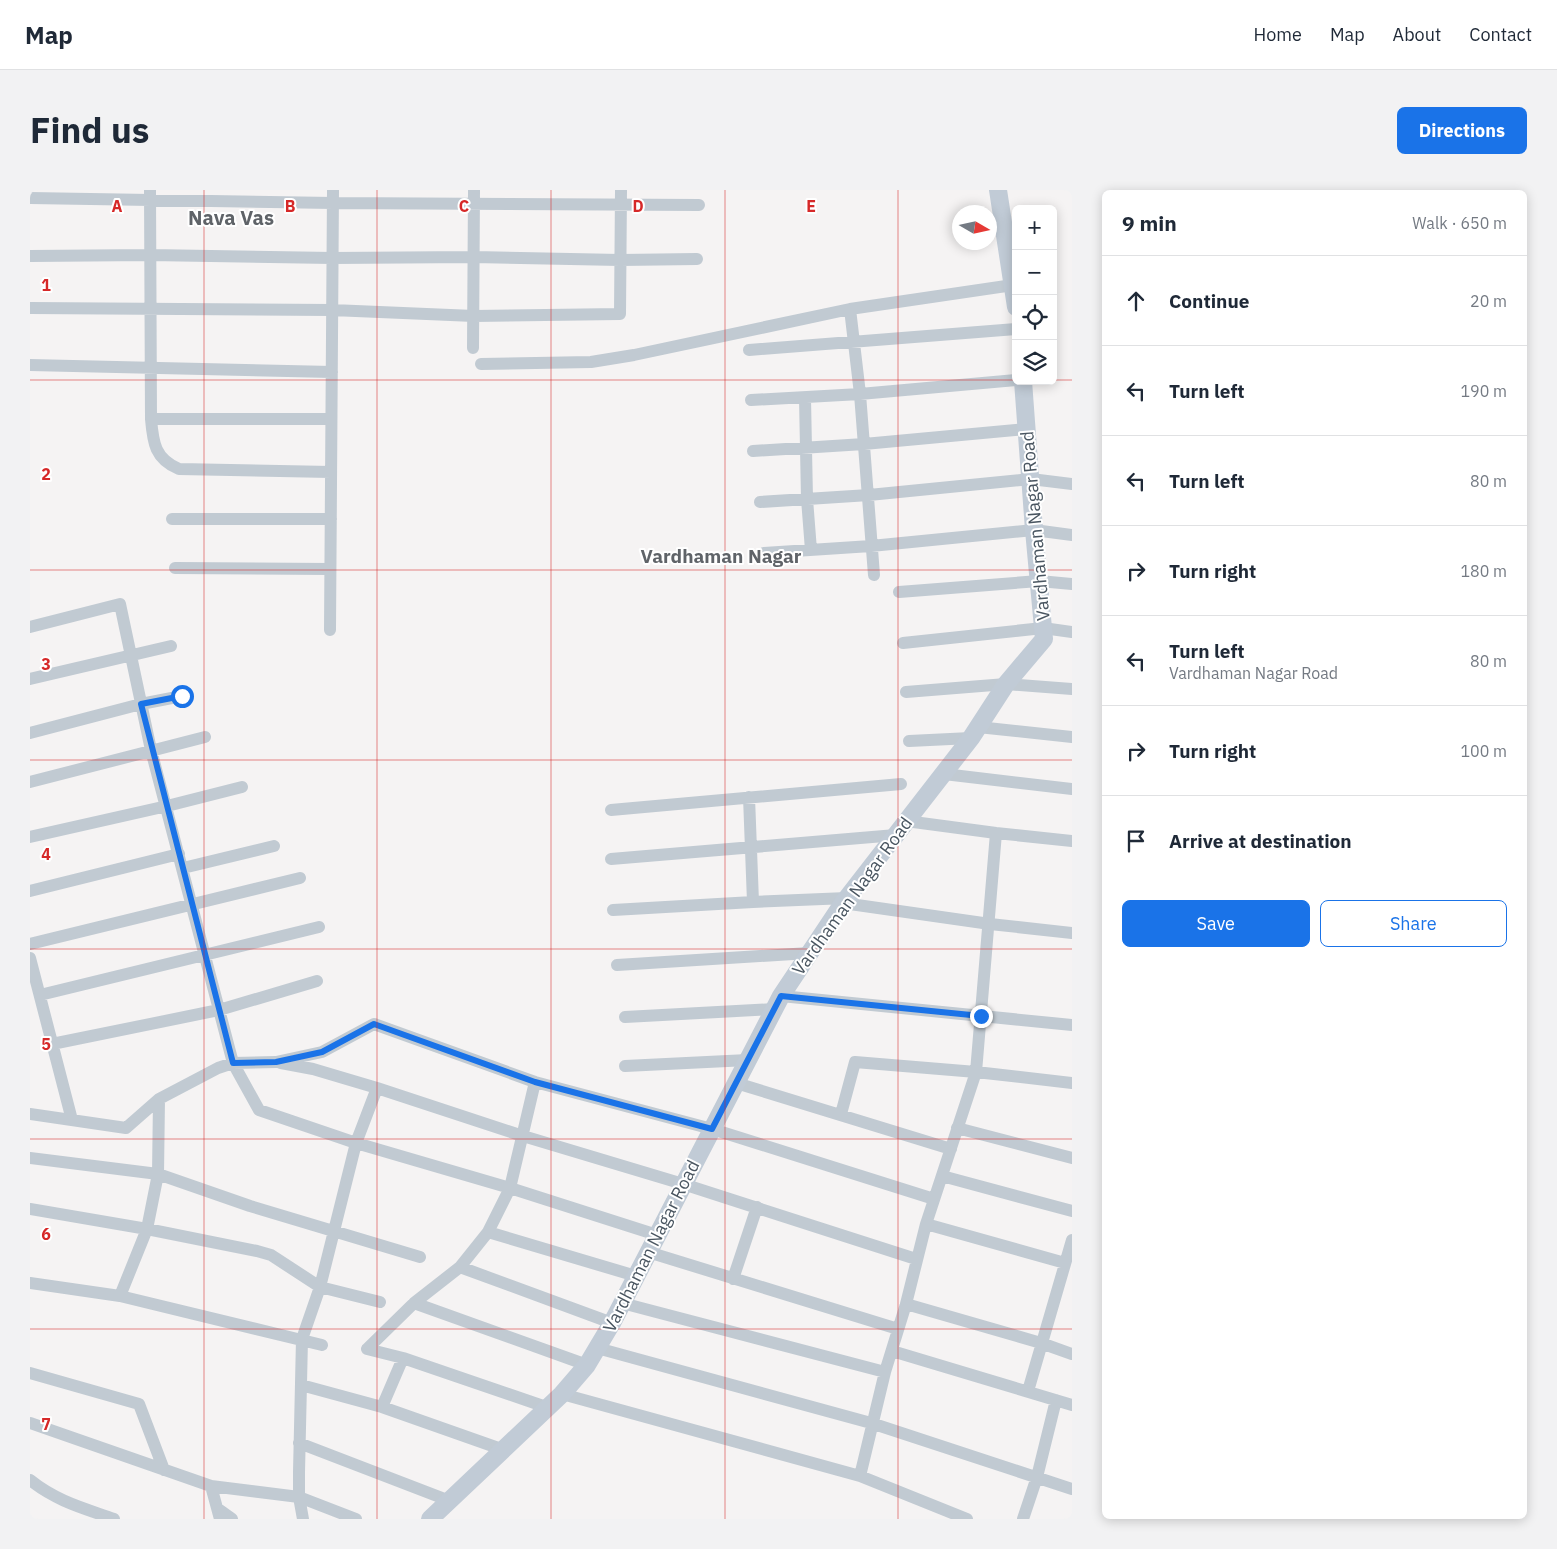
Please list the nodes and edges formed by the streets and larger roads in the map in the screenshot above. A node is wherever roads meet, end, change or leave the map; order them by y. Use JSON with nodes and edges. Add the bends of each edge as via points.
{"nodes":[{"id":1,"x":474,"y":190,"type":"edge"},
{"id":2,"x":620,"y":190,"type":"edge"},
{"id":3,"x":998,"y":190,"type":"edge"},
{"id":4,"x":150,"y":195,"type":"edge"},
{"id":5,"x":333,"y":196,"type":"edge"},
{"id":6,"x":30,"y":198,"type":"edge"},
{"id":7,"x":474,"y":204,"type":"junction"},
{"id":8,"x":620,"y":205,"type":"junction"},
{"id":9,"x":699,"y":205,"type":"dead end"},
{"id":10,"x":150,"y":255,"type":"junction"},
{"id":11,"x":30,"y":256,"type":"edge"},
{"id":12,"x":474,"y":257,"type":"junction"},
{"id":13,"x":332,"y":258,"type":"junction"},
{"id":14,"x":697,"y":259,"type":"dead end"},
{"id":15,"x":620,"y":260,"type":"junction"},
{"id":16,"x":1012,"y":280,"type":"edge"},
{"id":17,"x":1012,"y":286,"type":"edge"},
{"id":18,"x":30,"y":308,"type":"edge"},
{"id":19,"x":150,"y":308,"type":"junction"},
{"id":20,"x":850,"y":309,"type":"junction"},
{"id":21,"x":332,"y":310,"type":"junction"},
{"id":22,"x":474,"y":316,"type":"junction"},
{"id":23,"x":1012,"y":329,"type":"edge"},
{"id":24,"x":855,"y":343,"type":"junction"},
{"id":25,"x":473,"y":348,"type":"dead end"},
{"id":26,"x":749,"y":350,"type":"dead end"},
{"id":27,"x":481,"y":364,"type":"dead end"},
{"id":28,"x":30,"y":365,"type":"edge"},
{"id":29,"x":150,"y":368,"type":"junction"},
{"id":30,"x":332,"y":372,"type":"junction"},
{"id":31,"x":1012,"y":380,"type":"edge"},
{"id":32,"x":1023,"y":385,"type":"edge"},
{"id":33,"x":860,"y":394,"type":"junction"},
{"id":34,"x":805,"y":398,"type":"junction"},
{"id":35,"x":751,"y":400,"type":"dead end"},
{"id":36,"x":151,"y":419,"type":"junction"},
{"id":37,"x":331,"y":419,"type":"junction"},
{"id":38,"x":1027,"y":429,"type":"junction"},
{"id":39,"x":864,"y":444,"type":"junction"},
{"id":40,"x":806,"y":448,"type":"junction"},
{"id":41,"x":753,"y":451,"type":"dead end"},
{"id":42,"x":331,"y":472,"type":"junction"},
{"id":43,"x":1072,"y":474,"type":"edge"},
{"id":44,"x":1038,"y":480,"type":"junction"},
{"id":45,"x":1072,"y":484,"type":"edge"},
{"id":46,"x":869,"y":495,"type":"junction"},
{"id":47,"x":807,"y":499,"type":"junction"},
{"id":48,"x":760,"y":502,"type":"dead end"},
{"id":49,"x":172,"y":519,"type":"dead end"},
{"id":50,"x":331,"y":519,"type":"junction"},
{"id":51,"x":1034,"y":530,"type":"junction"},
{"id":52,"x":1072,"y":535,"type":"edge"},
{"id":53,"x":871,"y":546,"type":"junction"},
{"id":54,"x":811,"y":550,"type":"junction"},
{"id":55,"x":764,"y":553,"type":"dead end"},
{"id":56,"x":175,"y":568,"type":"dead end"},
{"id":57,"x":330,"y":569,"type":"junction"},
{"id":58,"x":874,"y":575,"type":"dead end"},
{"id":59,"x":1039,"y":581,"type":"junction"},
{"id":60,"x":1072,"y":584,"type":"edge"},
{"id":61,"x":899,"y":592,"type":"dead end"},
{"id":62,"x":30,"y":627,"type":"edge"},
{"id":63,"x":1043,"y":628,"type":"junction"},
{"id":64,"x":330,"y":630,"type":"dead end"},
{"id":65,"x":1072,"y":632,"type":"edge"},
{"id":66,"x":902,"y":643,"type":"dead end"},
{"id":67,"x":171,"y":646,"type":"dead end"},
{"id":68,"x":130,"y":655,"type":"junction"},
{"id":69,"x":30,"y":679,"type":"edge"},
{"id":70,"x":1006,"y":684,"type":"junction"},
{"id":71,"x":1072,"y":689,"type":"edge"},
{"id":72,"x":906,"y":692,"type":"dead end"},
{"id":73,"x":182,"y":696,"type":"dead end"},
{"id":74,"x":141,"y":704,"type":"junction"},
{"id":75,"x":974,"y":732,"type":"junction"},
{"id":76,"x":30,"y":733,"type":"edge"},
{"id":77,"x":205,"y":737,"type":"dead end"},
{"id":78,"x":1072,"y":737,"type":"edge"},
{"id":79,"x":909,"y":741,"type":"dead end"},
{"id":80,"x":152,"y":750,"type":"junction"},
{"id":81,"x":944,"y":774,"type":"junction"},
{"id":82,"x":30,"y":782,"type":"edge"},
{"id":83,"x":901,"y":784,"type":"dead end"},
{"id":84,"x":242,"y":787,"type":"dead end"},
{"id":85,"x":1072,"y":789,"type":"edge"},
{"id":86,"x":749,"y":798,"type":"junction"},
{"id":87,"x":167,"y":806,"type":"junction"},
{"id":88,"x":611,"y":810,"type":"dead end"},
{"id":89,"x":901,"y":828,"type":"junction"},
{"id":90,"x":996,"y":833,"type":"junction"},
{"id":91,"x":30,"y":838,"type":"edge"},
{"id":92,"x":1072,"y":840,"type":"edge"},
{"id":93,"x":274,"y":846,"type":"dead end"},
{"id":94,"x":752,"y":847,"type":"junction"},
{"id":95,"x":179,"y":854,"type":"junction"},
{"id":96,"x":611,"y":859,"type":"dead end"},
{"id":97,"x":183,"y":868,"type":"junction"},
{"id":98,"x":300,"y":878,"type":"dead end"},
{"id":99,"x":30,"y":891,"type":"edge"},
{"id":100,"x":845,"y":901,"type":"junction"},
{"id":101,"x":753,"y":902,"type":"junction"},
{"id":102,"x":192,"y":905,"type":"junction"},
{"id":103,"x":613,"y":910,"type":"dead end"},
{"id":104,"x":990,"y":924,"type":"junction"},
{"id":105,"x":319,"y":927,"type":"dead end"},
{"id":106,"x":1072,"y":933,"type":"edge"},
{"id":107,"x":30,"y":944,"type":"edge"},
{"id":108,"x":205,"y":954,"type":"junction"},
{"id":109,"x":810,"y":954,"type":"junction"},
{"id":110,"x":30,"y":958,"type":"edge"},
{"id":111,"x":617,"y":965,"type":"dead end"},
{"id":112,"x":316,"y":981,"type":"dead end"},
{"id":113,"x":40,"y":994,"type":"junction"},
{"id":114,"x":778,"y":1003,"type":"junction"},
{"id":115,"x":219,"y":1010,"type":"junction"},
{"id":116,"x":625,"y":1016,"type":"dead end"},
{"id":117,"x":981,"y":1016,"type":"junction"},
{"id":118,"x":1072,"y":1025,"type":"edge"},
{"id":119,"x":52,"y":1044,"type":"junction"},
{"id":120,"x":748,"y":1060,"type":"junction"},
{"id":121,"x":276,"y":1062,"type":"junction"},
{"id":122,"x":233,"y":1063,"type":"junction"},
{"id":123,"x":624,"y":1066,"type":"dead end"},
{"id":124,"x":976,"y":1072,"type":"junction"},
{"id":125,"x":535,"y":1082,"type":"junction"},
{"id":126,"x":736,"y":1083,"type":"junction"},
{"id":127,"x":1072,"y":1083,"type":"edge"},
{"id":128,"x":377,"y":1088,"type":"junction"},
{"id":129,"x":159,"y":1100,"type":"junction"},
{"id":130,"x":30,"y":1114,"type":"edge"},
{"id":131,"x":841,"y":1114,"type":"junction"},
{"id":132,"x":72,"y":1120,"type":"junction"},
{"id":133,"x":957,"y":1128,"type":"junction"},
{"id":134,"x":712,"y":1129,"type":"junction"},
{"id":135,"x":522,"y":1136,"type":"junction"},
{"id":136,"x":356,"y":1143,"type":"junction"},
{"id":137,"x":951,"y":1149,"type":"junction"},
{"id":138,"x":30,"y":1158,"type":"edge"},
{"id":139,"x":1072,"y":1158,"type":"edge"},
{"id":140,"x":158,"y":1174,"type":"junction"},
{"id":141,"x":942,"y":1176,"type":"junction"},
{"id":142,"x":683,"y":1184,"type":"junction"},
{"id":143,"x":510,"y":1188,"type":"junction"},
{"id":144,"x":934,"y":1200,"type":"junction"},
{"id":145,"x":757,"y":1208,"type":"junction"},
{"id":146,"x":30,"y":1209,"type":"edge"},
{"id":147,"x":1072,"y":1211,"type":"edge"},
{"id":148,"x":926,"y":1224,"type":"junction"},
{"id":149,"x":147,"y":1229,"type":"junction"},
{"id":150,"x":333,"y":1230,"type":"junction"},
{"id":151,"x":488,"y":1232,"type":"junction"},
{"id":152,"x":657,"y":1235,"type":"junction"},
{"id":153,"x":1072,"y":1241,"type":"edge"},
{"id":154,"x":648,"y":1252,"type":"junction"},
{"id":155,"x":420,"y":1256,"type":"dead end"},
{"id":156,"x":916,"y":1259,"type":"junction"},
{"id":157,"x":1065,"y":1263,"type":"junction"},
{"id":158,"x":460,"y":1267,"type":"junction"},
{"id":159,"x":636,"y":1276,"type":"junction"},
{"id":160,"x":733,"y":1279,"type":"junction"},
{"id":161,"x":30,"y":1283,"type":"edge"},
{"id":162,"x":320,"y":1287,"type":"junction"},
{"id":163,"x":120,"y":1296,"type":"junction"},
{"id":164,"x":380,"y":1302,"type":"dead end"},
{"id":165,"x":414,"y":1303,"type":"junction"},
{"id":166,"x":622,"y":1304,"type":"junction"},
{"id":167,"x":906,"y":1304,"type":"junction"},
{"id":168,"x":612,"y":1322,"type":"junction"},
{"id":169,"x":898,"y":1329,"type":"junction"},
{"id":170,"x":302,"y":1339,"type":"junction"},
{"id":171,"x":1042,"y":1343,"type":"junction"},
{"id":172,"x":322,"y":1345,"type":"dead end"},
{"id":173,"x":597,"y":1348,"type":"junction"},
{"id":174,"x":892,"y":1351,"type":"junction"},
{"id":175,"x":1072,"y":1354,"type":"edge"},
{"id":176,"x":403,"y":1358,"type":"junction"},
{"id":177,"x":587,"y":1365,"type":"junction"},
{"id":178,"x":884,"y":1372,"type":"junction"},
{"id":179,"x":30,"y":1373,"type":"edge"},
{"id":180,"x":301,"y":1385,"type":"junction"},
{"id":181,"x":1028,"y":1390,"type":"junction"},
{"id":182,"x":562,"y":1394,"type":"junction"},
{"id":183,"x":1056,"y":1400,"type":"junction"},
{"id":184,"x":1072,"y":1405,"type":"edge"},
{"id":185,"x":382,"y":1407,"type":"junction"},
{"id":186,"x":549,"y":1408,"type":"junction"},
{"id":187,"x":30,"y":1423,"type":"edge"},
{"id":188,"x":871,"y":1424,"type":"junction"},
{"id":189,"x":299,"y":1443,"type":"junction"},
{"id":190,"x":504,"y":1450,"type":"junction"},
{"id":191,"x":164,"y":1470,"type":"junction"},
{"id":192,"x":860,"y":1476,"type":"junction"},
{"id":193,"x":1037,"y":1477,"type":"junction"},
{"id":194,"x":30,"y":1480,"type":"edge"},
{"id":195,"x":211,"y":1486,"type":"junction"},
{"id":196,"x":1072,"y":1488,"type":"edge"},
{"id":197,"x":299,"y":1497,"type":"junction"},
{"id":198,"x":450,"y":1501,"type":"junction"},
{"id":199,"x":219,"y":1514,"type":"edge"},
{"id":200,"x":327,"y":1514,"type":"edge"},
{"id":201,"x":114,"y":1519,"type":"edge"},
{"id":202,"x":232,"y":1519,"type":"edge"},
{"id":203,"x":303,"y":1519,"type":"edge"},
{"id":204,"x":356,"y":1519,"type":"edge"},
{"id":205,"x":430,"y":1519,"type":"edge"},
{"id":206,"x":967,"y":1519,"type":"edge"},
{"id":207,"x":1023,"y":1519,"type":"edge"}],
"edges":[{"from":1,"to":7,"type":"street"},
{"from":2,"to":8,"type":"street"},
{"from":3,"to":16,"type":"street"},
{"from":4,"to":5,"type":"street"},
{"from":4,"to":6,"type":"street"},
{"from":4,"to":10,"type":"street"},
{"from":5,"to":7,"type":"street"},
{"from":5,"to":13,"type":"street"},
{"from":7,"to":8,"type":"street"},
{"from":7,"to":12,"type":"street"},
{"from":8,"to":9,"type":"street"},
{"from":8,"to":15,"type":"street"},
{"from":10,"to":11,"type":"street"},
{"from":10,"to":13,"type":"street"},
{"from":10,"to":19,"type":"street"},
{"from":12,"to":13,"type":"street"},
{"from":12,"to":15,"type":"street"},
{"from":12,"to":22,"type":"street"},
{"from":13,"to":21,"type":"street"},
{"from":14,"to":15,"type":"street"},
{"from":15,"to":22,"type":"street","via":[[620,314]]},
{"from":17,"to":20,"type":"street"},
{"from":18,"to":19,"type":"street"},
{"from":19,"to":21,"type":"street"},
{"from":19,"to":29,"type":"street"},
{"from":20,"to":24,"type":"street"},
{"from":20,"to":27,"type":"street","via":[[591,362]]},
{"from":21,"to":22,"type":"street"},
{"from":21,"to":30,"type":"street"},
{"from":22,"to":25,"type":"street"},
{"from":23,"to":24,"type":"street"},
{"from":24,"to":26,"type":"street"},
{"from":24,"to":33,"type":"street"},
{"from":28,"to":29,"type":"street"},
{"from":29,"to":30,"type":"street"},
{"from":29,"to":36,"type":"street"},
{"from":30,"to":37,"type":"street"},
{"from":31,"to":33,"type":"street"},
{"from":32,"to":38,"type":"street","name":"Vardhaman Nagar Road"},
{"from":33,"to":34,"type":"street"},
{"from":33,"to":39,"type":"street"},
{"from":34,"to":35,"type":"street"},
{"from":34,"to":40,"type":"street"},
{"from":36,"to":37,"type":"street"},
{"from":36,"to":42,"type":"street","via":[[158,453],[179,469]]},
{"from":37,"to":42,"type":"street"},
{"from":38,"to":39,"type":"street"},
{"from":38,"to":44,"type":"street","name":"Vardhaman Nagar Road"},
{"from":39,"to":40,"type":"street"},
{"from":39,"to":46,"type":"street"},
{"from":40,"to":41,"type":"street"},
{"from":40,"to":47,"type":"street"},
{"from":42,"to":50,"type":"street"},
{"from":43,"to":44,"type":"street","name":"Vardhaman Nagar Road"},
{"from":44,"to":45,"type":"street"},
{"from":44,"to":46,"type":"street"},
{"from":44,"to":51,"type":"street","name":"Vardhaman Nagar Road"},
{"from":46,"to":47,"type":"street"},
{"from":46,"to":53,"type":"street"},
{"from":47,"to":48,"type":"street"},
{"from":47,"to":54,"type":"street"},
{"from":49,"to":50,"type":"street"},
{"from":50,"to":57,"type":"street"},
{"from":51,"to":52,"type":"street"},
{"from":51,"to":53,"type":"street"},
{"from":51,"to":59,"type":"street","name":"Vardhaman Nagar Road"},
{"from":53,"to":54,"type":"street"},
{"from":53,"to":58,"type":"street"},
{"from":54,"to":55,"type":"street"},
{"from":56,"to":57,"type":"street"},
{"from":57,"to":64,"type":"street"},
{"from":59,"to":60,"type":"street"},
{"from":59,"to":61,"type":"street"},
{"from":59,"to":63,"type":"street","name":"Vardhaman Nagar Road"},
{"from":62,"to":68,"type":"street","via":[[120,604]]},
{"from":63,"to":65,"type":"street"},
{"from":63,"to":66,"type":"street"},
{"from":63,"to":70,"type":"street","name":"Vardhaman Nagar Road","via":[[1044,639]]},
{"from":67,"to":68,"type":"street"},
{"from":68,"to":69,"type":"street"},
{"from":68,"to":74,"type":"street"},
{"from":70,"to":71,"type":"street"},
{"from":70,"to":72,"type":"street"},
{"from":70,"to":75,"type":"street","name":"Vardhaman Nagar Road"},
{"from":73,"to":74,"type":"street"},
{"from":74,"to":76,"type":"street"},
{"from":74,"to":80,"type":"street"},
{"from":75,"to":78,"type":"street"},
{"from":75,"to":79,"type":"street"},
{"from":75,"to":81,"type":"street","name":"Vardhaman Nagar Road"},
{"from":77,"to":80,"type":"street"},
{"from":80,"to":82,"type":"street"},
{"from":80,"to":87,"type":"street"},
{"from":81,"to":85,"type":"street"},
{"from":81,"to":89,"type":"street","name":"Vardhaman Nagar Road"},
{"from":83,"to":86,"type":"street"},
{"from":84,"to":87,"type":"street"},
{"from":86,"to":88,"type":"street"},
{"from":86,"to":94,"type":"street"},
{"from":87,"to":91,"type":"street"},
{"from":87,"to":95,"type":"street"},
{"from":89,"to":90,"type":"street"},
{"from":89,"to":94,"type":"street"},
{"from":89,"to":100,"type":"street","name":"Vardhaman Nagar Road"},
{"from":90,"to":92,"type":"street"},
{"from":90,"to":104,"type":"street"},
{"from":93,"to":97,"type":"street"},
{"from":94,"to":96,"type":"street"},
{"from":94,"to":101,"type":"street"},
{"from":95,"to":97,"type":"street"},
{"from":95,"to":99,"type":"street"},
{"from":97,"to":102,"type":"street"},
{"from":98,"to":102,"type":"street"},
{"from":100,"to":101,"type":"street"},
{"from":100,"to":104,"type":"street"},
{"from":100,"to":109,"type":"street","name":"Vardhaman Nagar Road"},
{"from":101,"to":103,"type":"street"},
{"from":102,"to":107,"type":"street"},
{"from":102,"to":108,"type":"street"},
{"from":104,"to":106,"type":"street"},
{"from":104,"to":117,"type":"street"},
{"from":105,"to":108,"type":"street"},
{"from":108,"to":113,"type":"street"},
{"from":108,"to":115,"type":"street"},
{"from":109,"to":111,"type":"street"},
{"from":109,"to":114,"type":"street","name":"Vardhaman Nagar Road"},
{"from":110,"to":113,"type":"street"},
{"from":112,"to":115,"type":"street"},
{"from":113,"to":119,"type":"street"},
{"from":114,"to":116,"type":"street"},
{"from":114,"to":117,"type":"street"},
{"from":114,"to":120,"type":"street","name":"Vardhaman Nagar Road"},
{"from":115,"to":119,"type":"street"},
{"from":115,"to":122,"type":"street"},
{"from":117,"to":118,"type":"street"},
{"from":117,"to":124,"type":"street"},
{"from":119,"to":132,"type":"street"},
{"from":120,"to":123,"type":"street"},
{"from":120,"to":126,"type":"street","name":"Vardhaman Nagar Road"},
{"from":121,"to":122,"type":"street"},
{"from":121,"to":125,"type":"street","via":[[322,1052],[374,1024]]},
{"from":121,"to":128,"type":"street"},
{"from":122,"to":129,"type":"street"},
{"from":122,"to":136,"type":"street","via":[[260,1110]]},
{"from":124,"to":127,"type":"street"},
{"from":124,"to":131,"type":"street","via":[[856,1062]]},
{"from":124,"to":133,"type":"street"},
{"from":125,"to":134,"type":"street"},
{"from":125,"to":135,"type":"street"},
{"from":126,"to":131,"type":"street"},
{"from":126,"to":134,"type":"street","name":"Vardhaman Nagar Road"},
{"from":128,"to":135,"type":"street"},
{"from":128,"to":136,"type":"street"},
{"from":129,"to":132,"type":"street","via":[[126,1128]]},
{"from":129,"to":140,"type":"street"},
{"from":130,"to":132,"type":"street"},
{"from":131,"to":137,"type":"street"},
{"from":133,"to":137,"type":"street"},
{"from":133,"to":139,"type":"street"},
{"from":134,"to":142,"type":"street","name":"Vardhaman Nagar Road"},
{"from":134,"to":144,"type":"street"},
{"from":135,"to":142,"type":"street"},
{"from":135,"to":143,"type":"street"},
{"from":136,"to":143,"type":"street"},
{"from":136,"to":150,"type":"street"},
{"from":137,"to":141,"type":"street"},
{"from":138,"to":140,"type":"street"},
{"from":140,"to":149,"type":"street"},
{"from":140,"to":150,"type":"street"},
{"from":141,"to":144,"type":"street"},
{"from":141,"to":147,"type":"street"},
{"from":142,"to":145,"type":"street"},
{"from":142,"to":152,"type":"street","name":"Vardhaman Nagar Road"},
{"from":143,"to":151,"type":"street"},
{"from":143,"to":152,"type":"street"},
{"from":144,"to":148,"type":"street"},
{"from":145,"to":156,"type":"street"},
{"from":145,"to":160,"type":"street"},
{"from":146,"to":149,"type":"street"},
{"from":148,"to":156,"type":"street"},
{"from":148,"to":157,"type":"street"},
{"from":149,"to":162,"type":"street","via":[[271,1255]]},
{"from":149,"to":163,"type":"street"},
{"from":150,"to":155,"type":"street"},
{"from":150,"to":162,"type":"street"},
{"from":151,"to":158,"type":"street"},
{"from":151,"to":159,"type":"street"},
{"from":152,"to":154,"type":"street","name":"Vardhaman Nagar Road"},
{"from":153,"to":157,"type":"street"},
{"from":154,"to":159,"type":"street","name":"Vardhaman Nagar Road"},
{"from":154,"to":160,"type":"street"},
{"from":156,"to":167,"type":"street"},
{"from":157,"to":171,"type":"street"},
{"from":158,"to":165,"type":"street"},
{"from":158,"to":168,"type":"street"},
{"from":159,"to":166,"type":"street","name":"Vardhaman Nagar Road"},
{"from":160,"to":169,"type":"street"},
{"from":161,"to":163,"type":"street"},
{"from":162,"to":164,"type":"street"},
{"from":162,"to":170,"type":"street"},
{"from":163,"to":170,"type":"street"},
{"from":165,"to":176,"type":"street","via":[[367,1349]]},
{"from":165,"to":177,"type":"street"},
{"from":166,"to":168,"type":"street","name":"Vardhaman Nagar Road"},
{"from":166,"to":178,"type":"street"},
{"from":167,"to":169,"type":"street"},
{"from":167,"to":171,"type":"street"},
{"from":168,"to":173,"type":"street","name":"Vardhaman Nagar Road"},
{"from":169,"to":174,"type":"street"},
{"from":170,"to":172,"type":"street"},
{"from":170,"to":180,"type":"street"},
{"from":171,"to":175,"type":"street"},
{"from":171,"to":181,"type":"street"},
{"from":173,"to":177,"type":"street","name":"Vardhaman Nagar Road"},
{"from":173,"to":188,"type":"street"},
{"from":174,"to":178,"type":"street"},
{"from":174,"to":181,"type":"street"},
{"from":176,"to":185,"type":"street"},
{"from":176,"to":186,"type":"street"},
{"from":177,"to":182,"type":"street","name":"Vardhaman Nagar Road"},
{"from":178,"to":188,"type":"street"},
{"from":179,"to":191,"type":"street","via":[[140,1404]]},
{"from":180,"to":185,"type":"street"},
{"from":180,"to":189,"type":"street"},
{"from":181,"to":183,"type":"street"},
{"from":182,"to":186,"type":"street","name":"Vardhaman Nagar Road"},
{"from":182,"to":192,"type":"street"},
{"from":183,"to":184,"type":"street"},
{"from":183,"to":193,"type":"street"},
{"from":185,"to":190,"type":"street"},
{"from":186,"to":190,"type":"street","name":"Vardhaman Nagar Road"},
{"from":187,"to":191,"type":"street"},
{"from":188,"to":192,"type":"street"},
{"from":188,"to":193,"type":"street"},
{"from":189,"to":197,"type":"street"},
{"from":189,"to":198,"type":"street"},
{"from":190,"to":198,"type":"street","name":"Vardhaman Nagar Road"},
{"from":191,"to":195,"type":"street"},
{"from":192,"to":206,"type":"street"},
{"from":193,"to":196,"type":"street"},
{"from":193,"to":207,"type":"street"},
{"from":194,"to":201,"type":"street","via":[[45,1493]]},
{"from":195,"to":197,"type":"street"},
{"from":195,"to":199,"type":"street"},
{"from":197,"to":200,"type":"street"},
{"from":197,"to":203,"type":"street"},
{"from":198,"to":205,"type":"street","name":"Vardhaman Nagar Road"},
{"from":199,"to":202,"type":"street"},
{"from":200,"to":204,"type":"street"}]}
